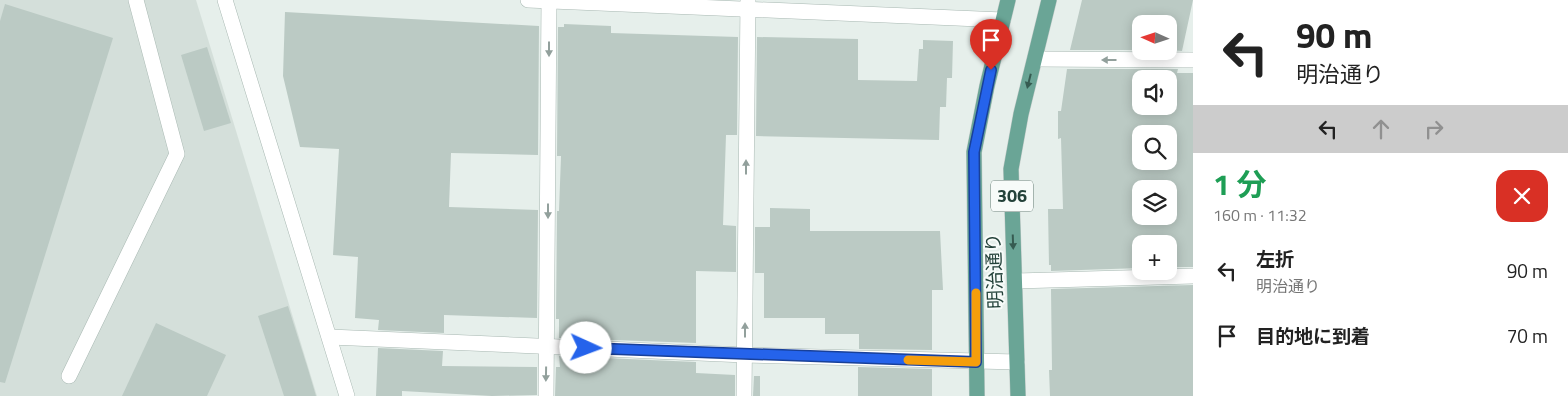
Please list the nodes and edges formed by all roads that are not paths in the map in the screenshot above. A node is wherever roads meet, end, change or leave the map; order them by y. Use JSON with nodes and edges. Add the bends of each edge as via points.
{"nodes":[{"id":1,"x":136,"y":0,"type":"edge"},
{"id":2,"x":225,"y":0,"type":"edge"},
{"id":3,"x":528,"y":0,"type":"edge"},
{"id":4,"x":549,"y":0,"type":"edge"},
{"id":5,"x":1008,"y":0,"type":"edge"},
{"id":6,"x":1049,"y":0,"type":"edge"},
{"id":7,"x":748,"y":5,"type":"edge"},
{"id":8,"x":1003,"y":20,"type":"junction"},
{"id":9,"x":1034,"y":60,"type":"junction"},
{"id":10,"x":1193,"y":60,"type":"edge"},
{"id":11,"x":1193,"y":276,"type":"edge"},
{"id":12,"x":1014,"y":281,"type":"junction"},
{"id":13,"x":330,"y":336,"type":"junction"},
{"id":14,"x":546,"y":347,"type":"junction"},
{"id":15,"x":745,"y":355,"type":"junction"},
{"id":16,"x":976,"y":362,"type":"junction"},
{"id":17,"x":1017,"y":362,"type":"junction"},
{"id":18,"x":70,"y":376,"type":"dead end"},
{"id":19,"x":347,"y":396,"type":"edge"},
{"id":20,"x":546,"y":396,"type":"edge"},
{"id":21,"x":744,"y":396,"type":"edge"},
{"id":22,"x":977,"y":396,"type":"edge"},
{"id":23,"x":1018,"y":396,"type":"edge"}],
"edges":[{"from":1,"to":18,"type":"street","via":[[178,154]]},
{"from":2,"to":13,"type":"street"},
{"from":3,"to":4,"type":"street"},
{"from":4,"to":7,"type":"street"},
{"from":4,"to":14,"type":"street","one_way":true},
{"from":5,"to":8,"type":"main road","name":"明治通り","number":"306"},
{"from":6,"to":9,"type":"main road","name":"明治通り","number":"306"},
{"from":7,"to":8,"type":"street"},
{"from":15,"to":7,"type":"street","one_way":true},
{"from":8,"to":16,"type":"main road","name":"明治通り","number":"306","via":[[974,152]]},
{"from":10,"to":9,"type":"street","one_way":true},
{"from":9,"to":12,"type":"main road","name":"明治通り","number":"306","one_way":true,"via":[[1011,169]]},
{"from":11,"to":12,"type":"street"},
{"from":12,"to":17,"type":"main road","name":"明治通り","number":"306"},
{"from":13,"to":14,"type":"street"},
{"from":13,"to":19,"type":"street"},
{"from":14,"to":15,"type":"street"},
{"from":14,"to":20,"type":"street","one_way":true},
{"from":15,"to":16,"type":"street"},
{"from":15,"to":21,"type":"street"},
{"from":16,"to":17,"type":"street"},
{"from":16,"to":22,"type":"main road","name":"明治通り","number":"306"},
{"from":17,"to":23,"type":"main road","name":"明治通り","number":"306"}]}
